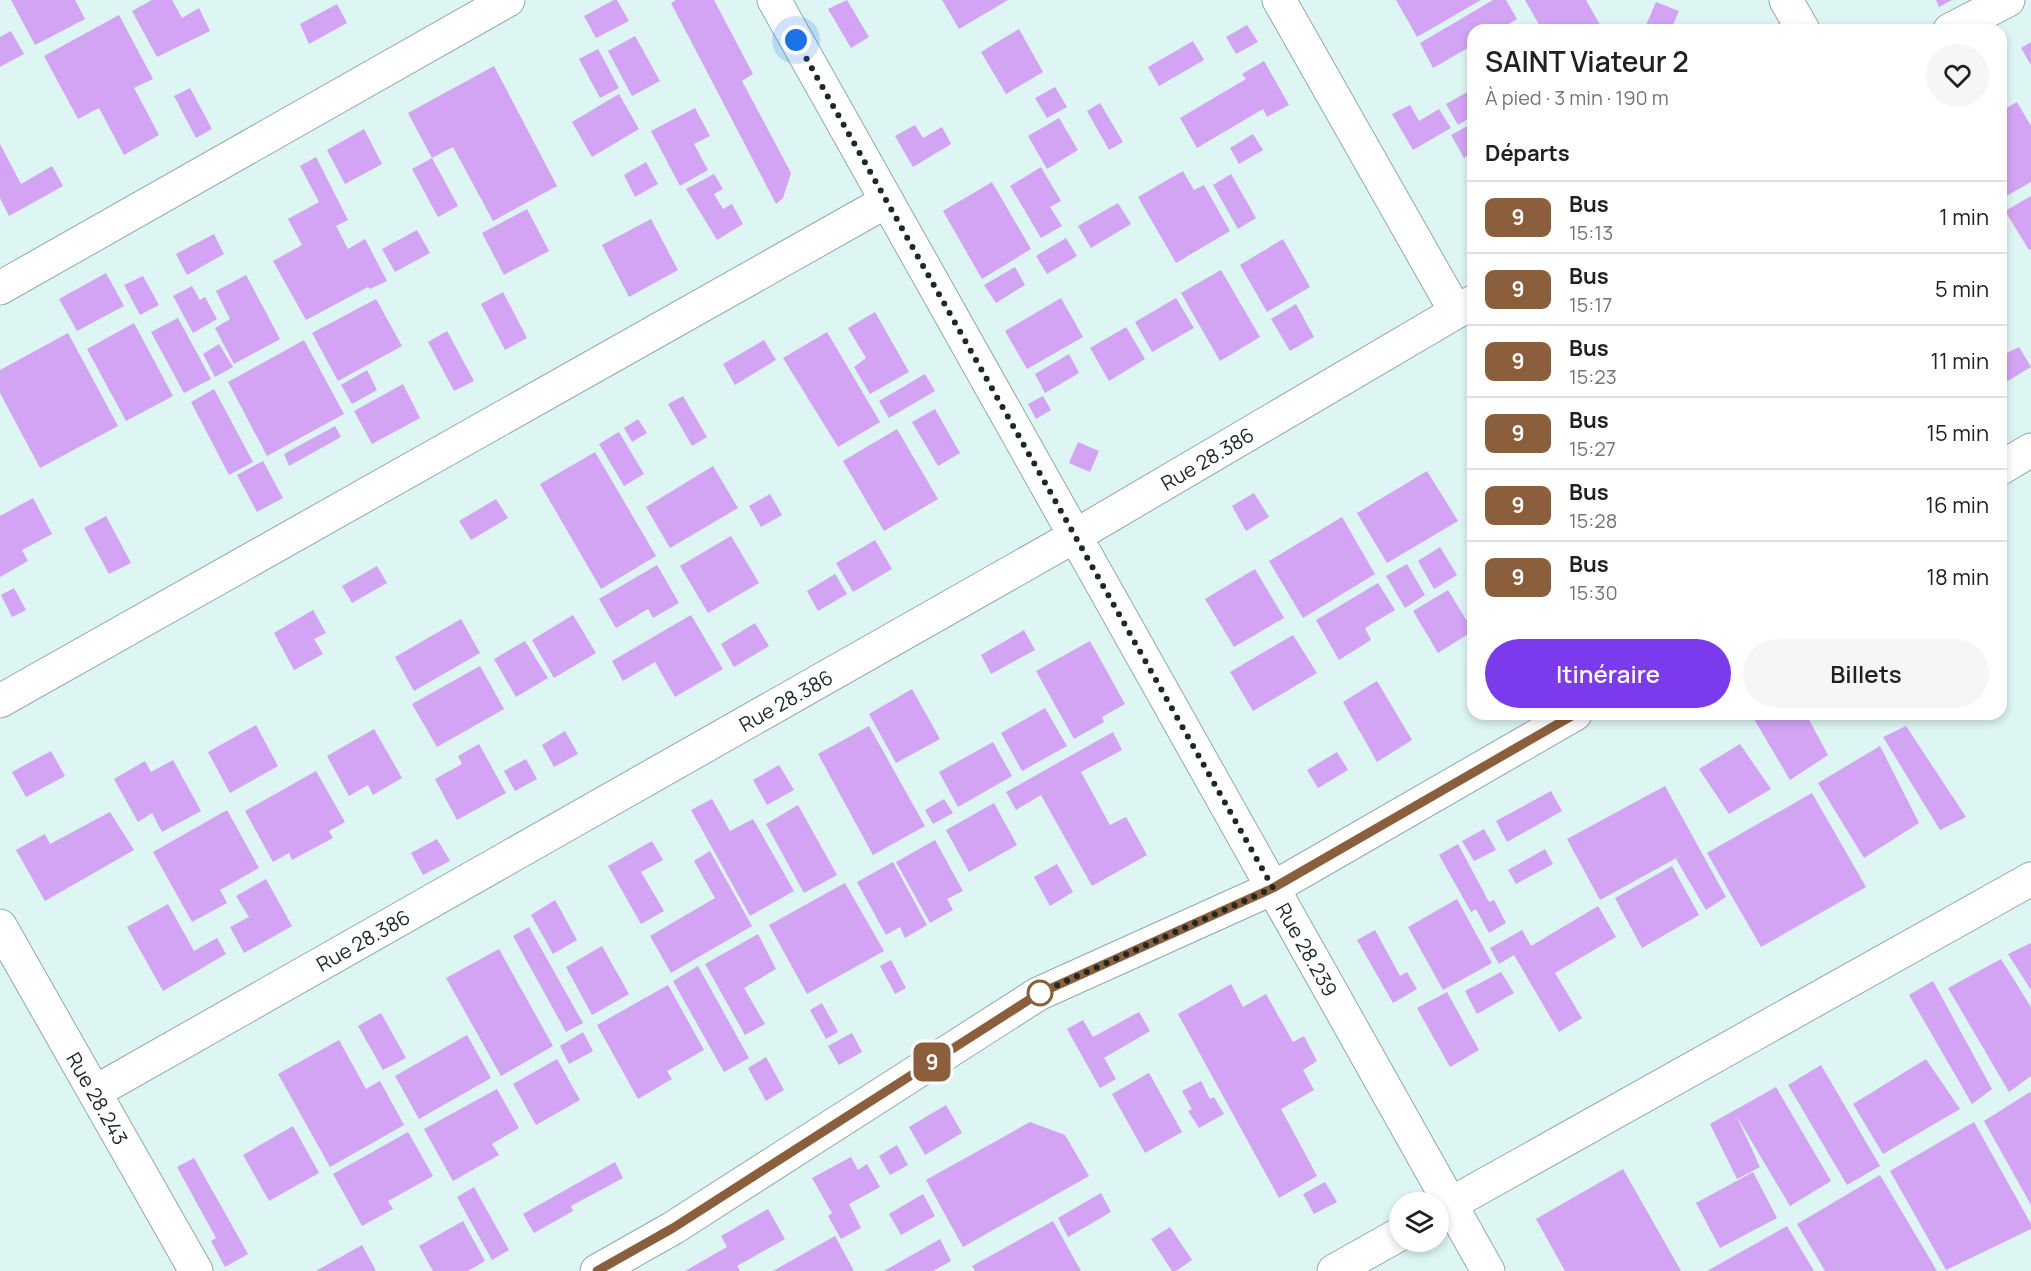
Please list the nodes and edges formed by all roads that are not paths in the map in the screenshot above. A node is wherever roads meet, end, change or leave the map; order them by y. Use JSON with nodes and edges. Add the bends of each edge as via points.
{"nodes":[{"id":1,"x":508,"y":0,"type":"edge"},
{"id":2,"x":774,"y":0,"type":"edge"},
{"id":3,"x":1279,"y":0,"type":"edge"},
{"id":4,"x":1786,"y":0,"type":"edge"},
{"id":5,"x":2008,"y":0,"type":"edge"},
{"id":6,"x":1800,"y":24,"type":"edge"},
{"id":7,"x":1962,"y":24,"type":"edge"},
{"id":8,"x":887,"y":201,"type":"junction"},
{"id":9,"x":0,"y":288,"type":"edge"},
{"id":10,"x":1464,"y":307,"type":"edge"},
{"id":11,"x":2031,"y":450,"type":"edge"},
{"id":12,"x":2007,"y":464,"type":"edge"},
{"id":13,"x":1075,"y":536,"type":"junction"},
{"id":14,"x":0,"y":701,"type":"edge"},
{"id":15,"x":1565,"y":720,"type":"edge"},
{"id":16,"x":2031,"y":879,"type":"edge"},
{"id":17,"x":1273,"y":888,"type":"junction"},
{"id":18,"x":0,"y":926,"type":"edge"},
{"id":19,"x":95,"y":1092,"type":"junction"},
{"id":20,"x":1436,"y":1192,"type":"edge"},
{"id":21,"x":1449,"y":1206,"type":"edge"},
{"id":22,"x":1449,"y":1214,"type":"edge"},
{"id":23,"x":1389,"y":1240,"type":"edge"},
{"id":24,"x":196,"y":1271,"type":"edge"},
{"id":25,"x":597,"y":1271,"type":"edge"},
{"id":26,"x":1334,"y":1271,"type":"edge"},
{"id":27,"x":1488,"y":1271,"type":"edge"}],
"edges":[{"from":1,"to":9,"type":"street"},
{"from":2,"to":8,"type":"street","name":"Rue 28.239"},
{"from":3,"to":10,"type":"street"},
{"from":4,"to":6,"type":"street"},
{"from":5,"to":7,"type":"street"},
{"from":8,"to":13,"type":"street","name":"Rue 28.239"},
{"from":8,"to":14,"type":"street"},
{"from":10,"to":13,"type":"street","name":"Rue 28.386"},
{"from":11,"to":12,"type":"street"},
{"from":13,"to":17,"type":"street","name":"Rue 28.239"},
{"from":13,"to":19,"type":"street","name":"Rue 28.386"},
{"from":15,"to":17,"type":"street"},
{"from":16,"to":21,"type":"street"},
{"from":17,"to":20,"type":"street","name":"Rue 28.239"},
{"from":17,"to":25,"type":"street","via":[[1038,994],[673,1228]]},
{"from":18,"to":19,"type":"street","name":"Rue 28.243"},
{"from":19,"to":24,"type":"street","name":"Rue 28.243"},
{"from":22,"to":27,"type":"street","name":"Rue 28.239"},
{"from":23,"to":26,"type":"street"}]}
